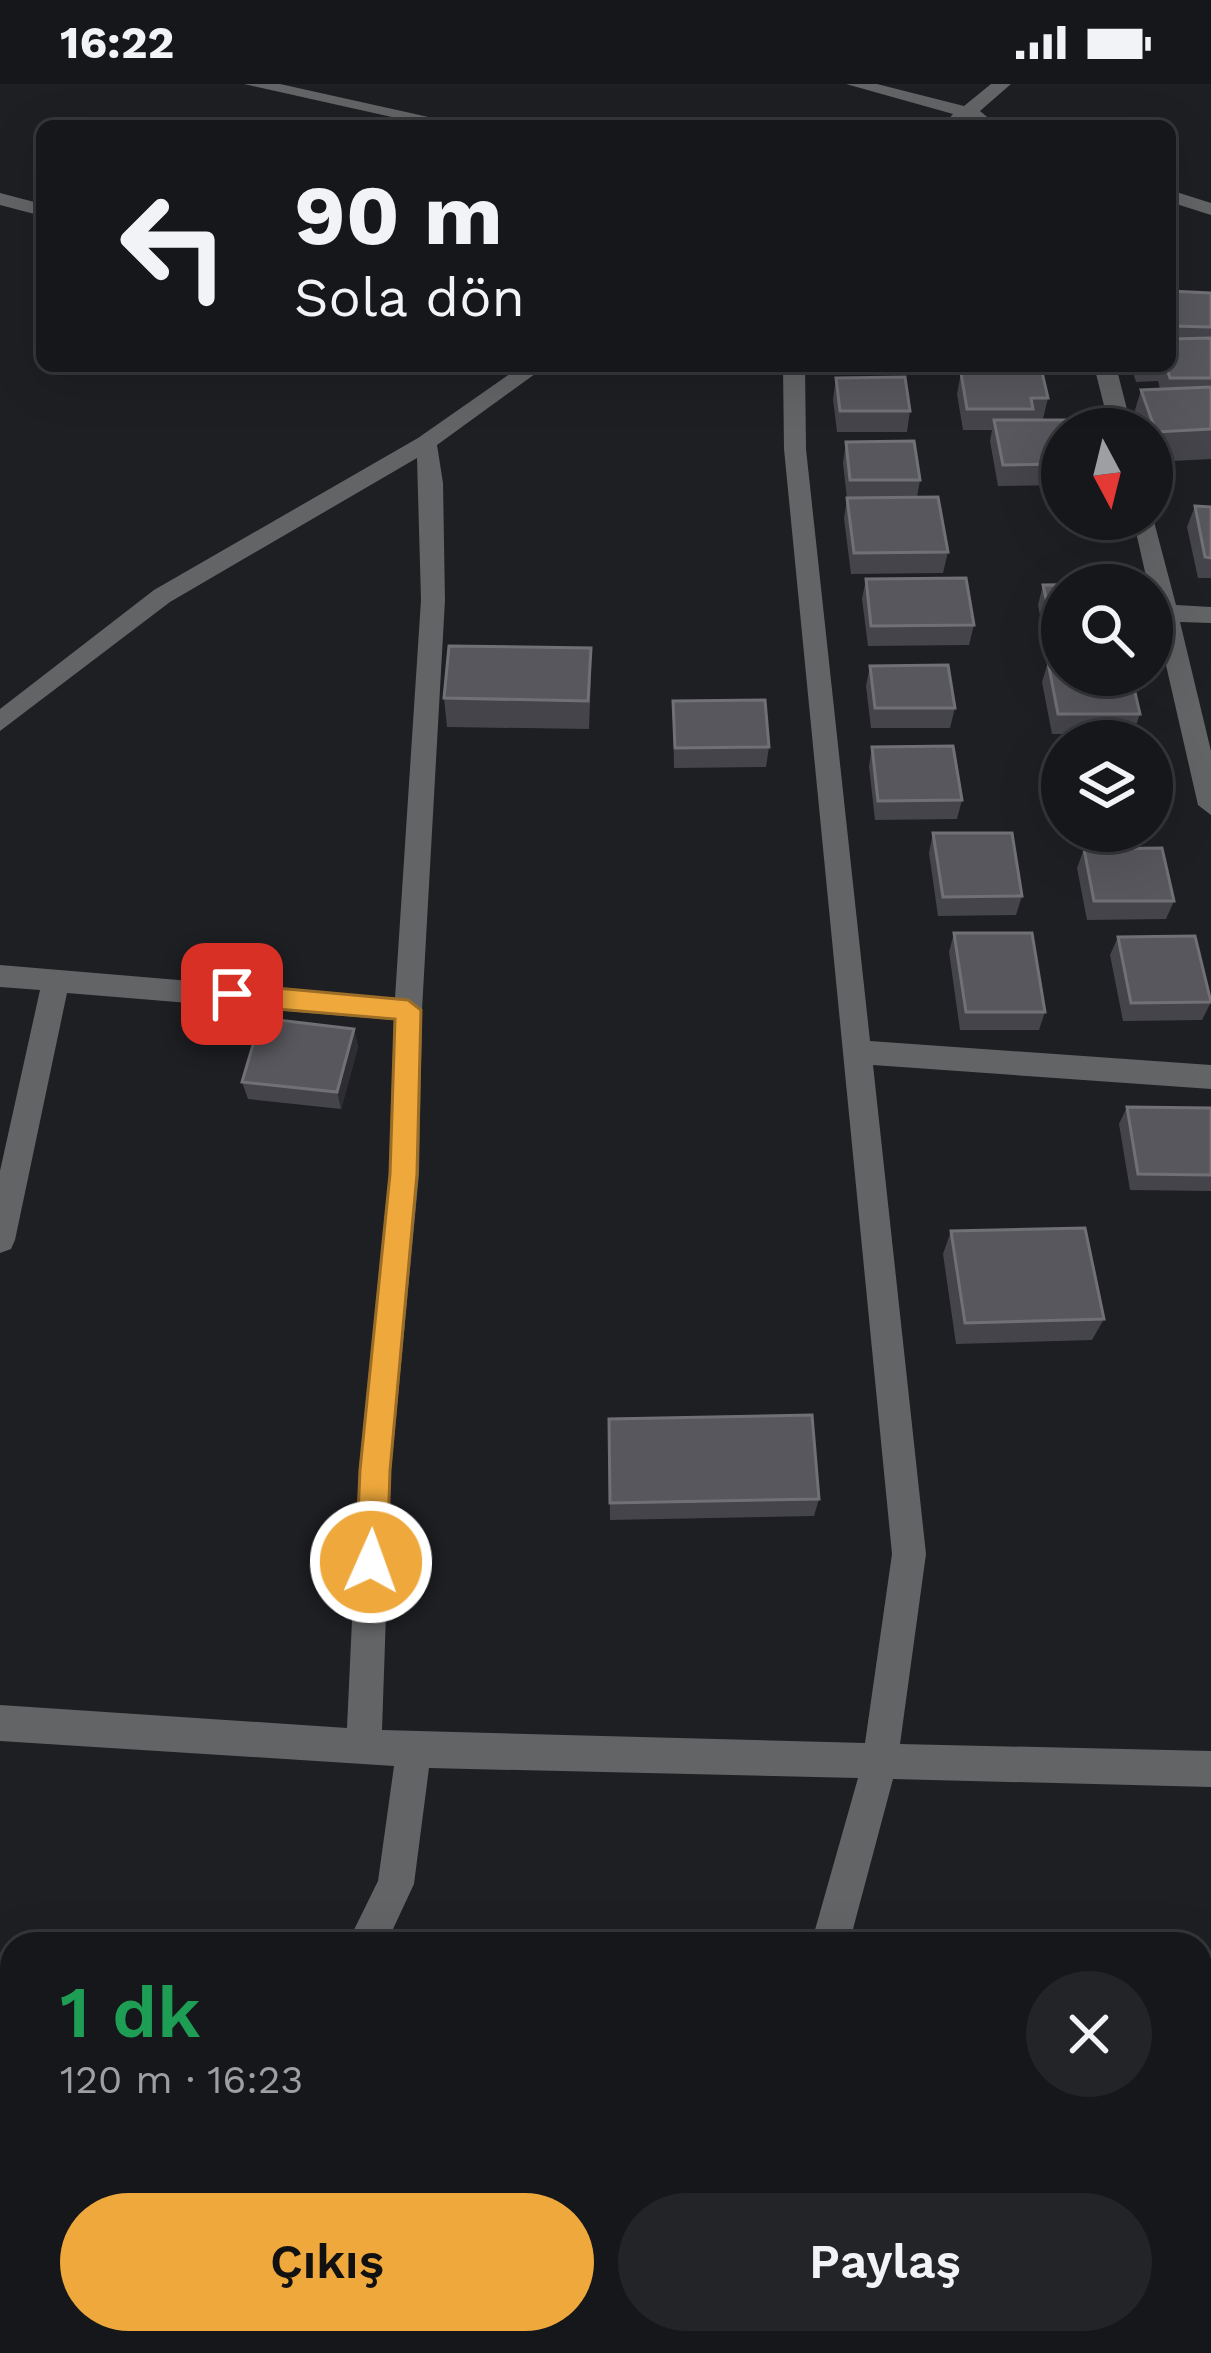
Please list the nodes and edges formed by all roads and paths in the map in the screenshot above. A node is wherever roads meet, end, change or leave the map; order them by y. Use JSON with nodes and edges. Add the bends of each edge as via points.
{"nodes":[{"id":1,"x":253,"y":84,"type":"edge"},
{"id":2,"x":855,"y":84,"type":"edge"},
{"id":3,"x":1002,"y":84,"type":"edge"},
{"id":4,"x":971,"y":113,"type":"junction"},
{"id":5,"x":430,"y":120,"type":"edge"},
{"id":6,"x":958,"y":120,"type":"edge"},
{"id":7,"x":981,"y":120,"type":"edge"},
{"id":8,"x":1176,"y":198,"type":"edge"},
{"id":9,"x":0,"y":199,"type":"edge"},
{"id":10,"x":36,"y":208,"type":"edge"},
{"id":11,"x":1211,"y":209,"type":"edge"},
{"id":12,"x":527,"y":372,"type":"edge"},
{"id":13,"x":794,"y":372,"type":"edge"},
{"id":14,"x":1107,"y":372,"type":"edge"},
{"id":15,"x":1116,"y":408,"type":"edge"},
{"id":16,"x":426,"y":443,"type":"junction"},
{"id":17,"x":1173,"y":613,"type":"edge"},
{"id":18,"x":1211,"y":615,"type":"edge"},
{"id":19,"x":1173,"y":639,"type":"edge"},
{"id":20,"x":0,"y":722,"type":"edge"},
{"id":21,"x":1211,"y":805,"type":"edge"},
{"id":22,"x":0,"y":976,"type":"edge"},
{"id":23,"x":56,"y":979,"type":"junction"},
{"id":24,"x":408,"y":1010,"type":"junction"},
{"id":25,"x":857,"y":1052,"type":"junction"},
{"id":26,"x":1211,"y":1077,"type":"edge"},
{"id":27,"x":0,"y":1240,"type":"edge"},
{"id":28,"x":0,"y":1723,"type":"edge"},
{"id":29,"x":364,"y":1747,"type":"junction"},
{"id":30,"x":414,"y":1750,"type":"junction"},
{"id":31,"x":880,"y":1763,"type":"junction"},
{"id":32,"x":1211,"y":1769,"type":"edge"},
{"id":33,"x":372,"y":1932,"type":"edge"},
{"id":34,"x":833,"y":1932,"type":"edge"}],
"edges":[{"from":1,"to":5,"type":"street"},
{"from":2,"to":4,"type":"street"},
{"from":3,"to":4,"type":"street"},
{"from":4,"to":6,"type":"street"},
{"from":4,"to":7,"type":"street"},
{"from":8,"to":11,"type":"street"},
{"from":9,"to":10,"type":"street"},
{"from":12,"to":16,"type":"street"},
{"from":13,"to":25,"type":"street","via":[[795,448]]},
{"from":14,"to":15,"type":"street"},
{"from":16,"to":20,"type":"street","via":[[162,596]]},
{"from":16,"to":24,"type":"street","via":[[433,600]]},
{"from":17,"to":18,"type":"street"},
{"from":19,"to":21,"type":"street"},
{"from":22,"to":23,"type":"street"},
{"from":23,"to":24,"type":"street"},
{"from":23,"to":27,"type":"street"},
{"from":24,"to":29,"type":"street"},
{"from":25,"to":26,"type":"street"},
{"from":25,"to":31,"type":"street","via":[[909,1554]]},
{"from":28,"to":29,"type":"street"},
{"from":29,"to":30,"type":"street"},
{"from":30,"to":31,"type":"street"},
{"from":30,"to":33,"type":"street","via":[[396,1884]]},
{"from":31,"to":32,"type":"street"},
{"from":31,"to":34,"type":"street"}]}
